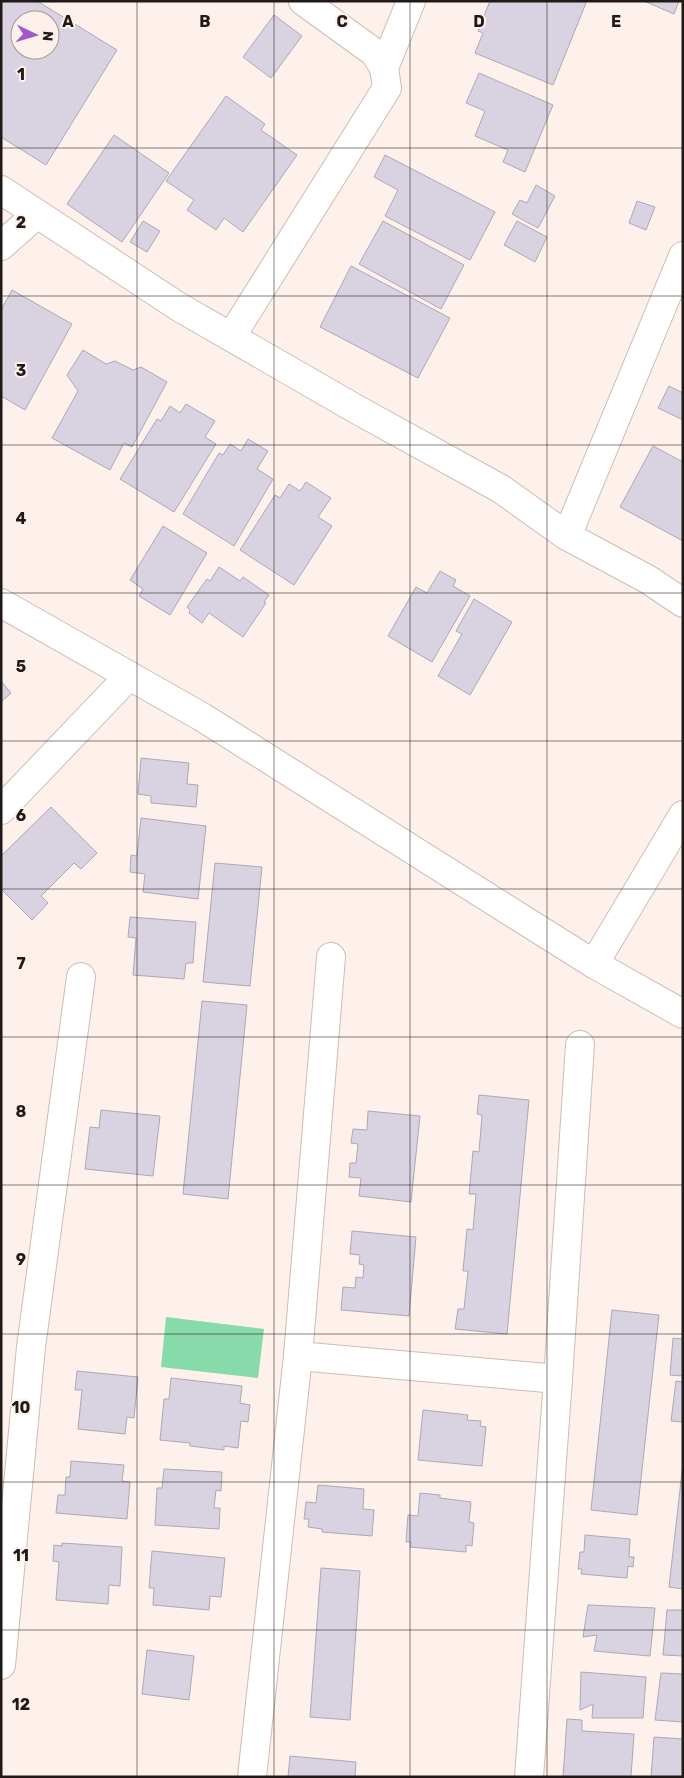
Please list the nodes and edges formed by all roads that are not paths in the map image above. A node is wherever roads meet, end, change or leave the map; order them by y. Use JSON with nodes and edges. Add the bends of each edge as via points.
{"nodes":[{"id":1,"x":303,"y":1,"type":"edge"},
{"id":2,"x":411,"y":1,"type":"edge"},
{"id":3,"x":384,"y":68,"type":"junction"},
{"id":4,"x":1,"y":190,"type":"edge"},
{"id":5,"x":37,"y":214,"type":"junction"},
{"id":6,"x":1,"y":246,"type":"edge"},
{"id":7,"x":683,"y":256,"type":"edge"},
{"id":8,"x":231,"y":337,"type":"junction"},
{"id":9,"x":567,"y":536,"type":"junction"},
{"id":10,"x":1,"y":603,"type":"edge"},
{"id":11,"x":683,"y":603,"type":"edge"},
{"id":12,"x":129,"y":676,"type":"junction"},
{"id":13,"x":1,"y":810,"type":"edge"},
{"id":14,"x":683,"y":815,"type":"edge"},
{"id":15,"x":331,"y":957,"type":"dead end"},
{"id":16,"x":594,"y":964,"type":"junction"},
{"id":17,"x":81,"y":977,"type":"dead end"},
{"id":18,"x":683,"y":1014,"type":"edge"},
{"id":19,"x":580,"y":1045,"type":"dead end"},
{"id":20,"x":298,"y":1356,"type":"junction"},
{"id":21,"x":558,"y":1379,"type":"junction"},
{"id":22,"x":1,"y":1665,"type":"edge"},
{"id":23,"x":252,"y":1777,"type":"edge"},
{"id":24,"x":529,"y":1777,"type":"edge"}],
"edges":[{"from":1,"to":3,"type":"street","via":[[375,53]]},
{"from":2,"to":3,"type":"street"},
{"from":3,"to":8,"type":"street","via":[[387,88]]},
{"from":4,"to":5,"type":"street"},
{"from":5,"to":6,"type":"street"},
{"from":5,"to":8,"type":"street","via":[[179,307]]},
{"from":7,"to":9,"type":"street"},
{"from":8,"to":9,"type":"street","via":[[501,489]]},
{"from":9,"to":11,"type":"street","via":[[649,580]]},
{"from":10,"to":12,"type":"street"},
{"from":12,"to":13,"type":"street"},
{"from":12,"to":16,"type":"street","via":[[202,717]]},
{"from":14,"to":16,"type":"street"},
{"from":15,"to":20,"type":"street"},
{"from":16,"to":18,"type":"street"},
{"from":17,"to":22,"type":"street","via":[[31,1347]]},
{"from":19,"to":21,"type":"street"},
{"from":20,"to":21,"type":"street"},
{"from":20,"to":23,"type":"street"},
{"from":21,"to":24,"type":"street"}]}
